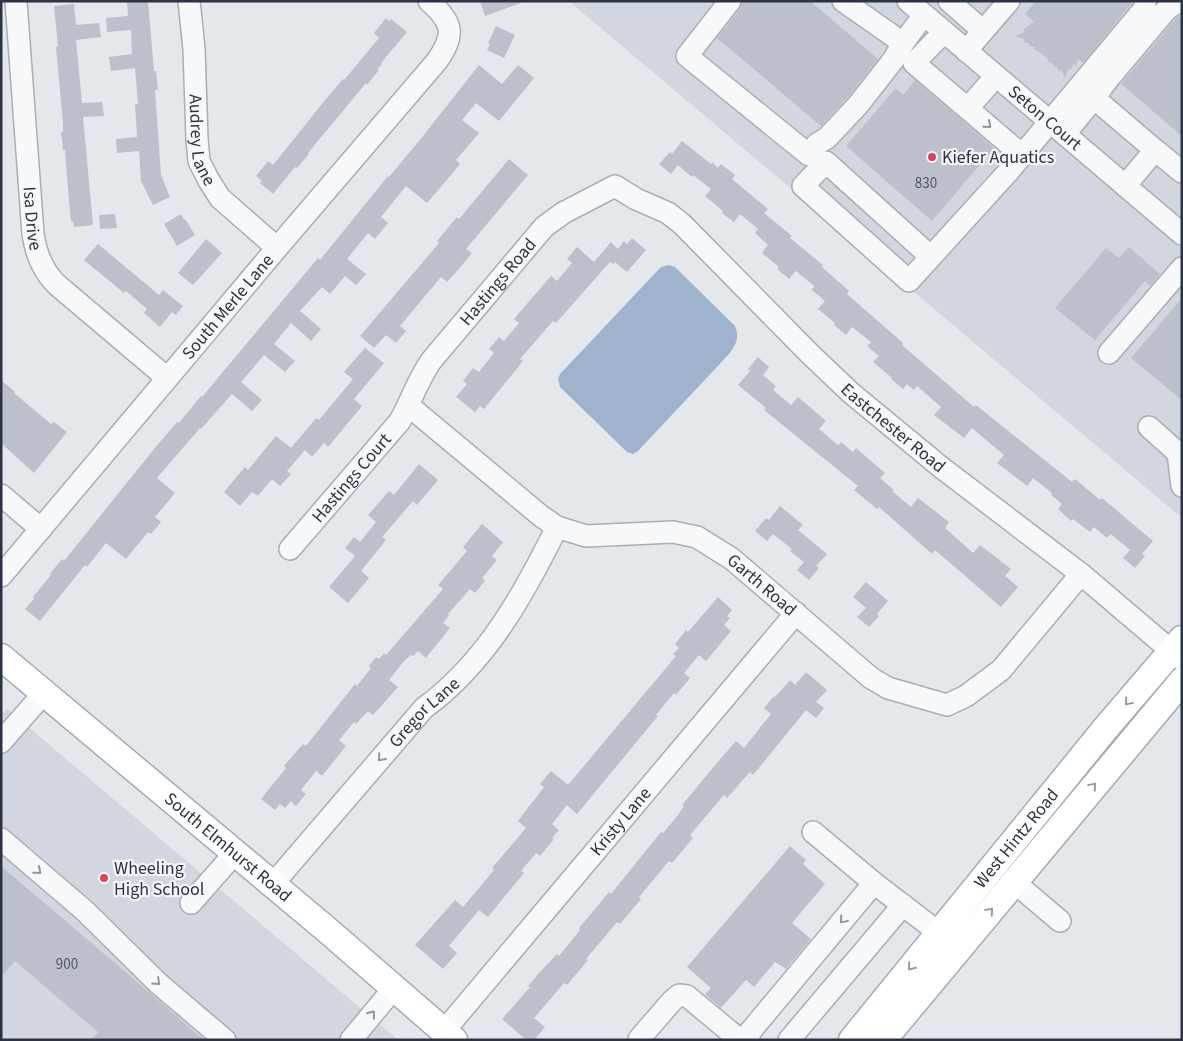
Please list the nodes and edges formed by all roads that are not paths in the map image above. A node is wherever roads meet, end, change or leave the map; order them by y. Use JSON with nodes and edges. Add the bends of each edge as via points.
{"nodes":[{"id":1,"x":16,"y":1,"type":"edge"},
{"id":2,"x":189,"y":1,"type":"edge"},
{"id":3,"x":429,"y":1,"type":"edge"},
{"id":4,"x":730,"y":1,"type":"edge"},
{"id":5,"x":844,"y":1,"type":"edge"},
{"id":6,"x":950,"y":1,"type":"edge"},
{"id":7,"x":1009,"y":1,"type":"edge"},
{"id":8,"x":1145,"y":1,"type":"edge"},
{"id":9,"x":1179,"y":1,"type":"edge"},
{"id":10,"x":916,"y":8,"type":"edge"},
{"id":11,"x":983,"y":31,"type":"junction"},
{"id":12,"x":944,"y":32,"type":"junction"},
{"id":13,"x":903,"y":43,"type":"junction"},
{"id":14,"x":966,"y":51,"type":"junction"},
{"id":15,"x":996,"y":76,"type":"junction"},
{"id":16,"x":1094,"y":98,"type":"junction"},
{"id":17,"x":968,"y":108,"type":"junction"},
{"id":18,"x":1057,"y":128,"type":"junction"},
{"id":19,"x":1155,"y":150,"type":"junction"},
{"id":20,"x":1022,"y":155,"type":"junction"},
{"id":21,"x":1182,"y":172,"type":"edge"},
{"id":22,"x":615,"y":186,"type":"joint"},
{"id":23,"x":1125,"y":186,"type":"junction"},
{"id":24,"x":1182,"y":234,"type":"edge"},
{"id":25,"x":277,"y":248,"type":"junction"},
{"id":26,"x":930,"y":256,"type":"junction"},
{"id":27,"x":1182,"y":268,"type":"edge"},
{"id":28,"x":1109,"y":353,"type":"dead end"},
{"id":29,"x":167,"y":378,"type":"junction"},
{"id":30,"x":409,"y":406,"type":"junction"},
{"id":31,"x":1149,"y":427,"type":"dead end"},
{"id":32,"x":1182,"y":486,"type":"edge"},
{"id":33,"x":1,"y":496,"type":"edge"},
{"id":34,"x":557,"y":527,"type":"junction"},
{"id":35,"x":41,"y":529,"type":"junction"},
{"id":36,"x":290,"y":549,"type":"dead end"},
{"id":37,"x":1081,"y":574,"type":"junction"},
{"id":38,"x":1,"y":576,"type":"edge"},
{"id":39,"x":796,"y":612,"type":"junction"},
{"id":40,"x":1173,"y":655,"type":"edge"},
{"id":41,"x":1,"y":657,"type":"edge"},
{"id":42,"x":1180,"y":686,"type":"edge"},
{"id":43,"x":44,"y":693,"type":"junction"},
{"id":44,"x":1,"y":742,"type":"edge"},
{"id":45,"x":813,"y":832,"type":"dead end"},
{"id":46,"x":1,"y":840,"type":"edge"},
{"id":47,"x":235,"y":853,"type":"junction"},
{"id":48,"x":1014,"y":882,"type":"junction"},
{"id":49,"x":874,"y":883,"type":"junction"},
{"id":50,"x":272,"y":884,"type":"junction"},
{"id":51,"x":191,"y":903,"type":"dead end"},
{"id":52,"x":903,"y":905,"type":"junction"},
{"id":53,"x":1060,"y":921,"type":"dead end"},
{"id":54,"x":939,"y":932,"type":"junction"},
{"id":55,"x":959,"y":948,"type":"junction"},
{"id":56,"x":394,"y":988,"type":"junction"},
{"id":57,"x":449,"y":1035,"type":"edge"},
{"id":58,"x":639,"y":1039,"type":"edge"},
{"id":59,"x":225,"y":1040,"type":"edge"},
{"id":60,"x":351,"y":1040,"type":"edge"},
{"id":61,"x":740,"y":1040,"type":"edge"},
{"id":62,"x":749,"y":1040,"type":"edge"},
{"id":63,"x":789,"y":1040,"type":"edge"},
{"id":64,"x":852,"y":1040,"type":"edge"},
{"id":65,"x":883,"y":1040,"type":"edge"}],
"edges":[{"from":1,"to":29,"type":"street","name":"Isa Drive","via":[[33,234],[38,257],[56,284]]},
{"from":2,"to":25,"type":"street","name":"Audrey Lane","via":[[199,161],[220,198]]},
{"from":3,"to":25,"type":"street","name":"South Merle Lane","via":[[446,20],[451,34],[446,48]]},
{"from":4,"to":13,"type":"street","via":[[687,56],[810,155],[817,144],[827,138],[858,105]]},
{"from":5,"to":13,"type":"street"},
{"from":6,"to":11,"type":"street"},
{"from":7,"to":11,"type":"street"},
{"from":8,"to":18,"type":"street","via":[[1145,8]]},
{"from":9,"to":16,"type":"street","via":[[1167,9]]},
{"from":10,"to":12,"type":"street","name":"Seton Court"},
{"from":10,"to":13,"type":"street"},
{"from":11,"to":14,"type":"street"},
{"from":12,"to":14,"type":"street","name":"Seton Court"},
{"from":12,"to":17,"type":"street","via":[[914,63]]},
{"from":14,"to":15,"type":"street","name":"Seton Court"},
{"from":15,"to":17,"type":"street"},
{"from":15,"to":18,"type":"street","name":"Seton Court"},
{"from":16,"to":18,"type":"street"},
{"from":16,"to":19,"type":"street"},
{"from":17,"to":20,"type":"street","one_way":true},
{"from":18,"to":20,"type":"street"},
{"from":18,"to":23,"type":"street","name":"Seton Court"},
{"from":19,"to":21,"type":"street"},
{"from":19,"to":23,"type":"street"},
{"from":20,"to":26,"type":"street"},
{"from":22,"to":30,"type":"street","name":"Hastings Road","via":[[563,213],[544,227],[431,361],[420,377]]},
{"from":22,"to":37,"type":"street","name":"Eastchester Road","via":[[668,213],[682,224],[851,393],[942,468]]},
{"from":23,"to":24,"type":"street","name":"Seton Court"},
{"from":25,"to":29,"type":"street","name":"South Merle Lane"},
{"from":26,"to":26,"type":"street","via":[[826,162],[803,186],[909,281]]},
{"from":27,"to":28,"type":"street"},
{"from":29,"to":35,"type":"street","name":"South Merle Lane"},
{"from":30,"to":34,"type":"street","name":"Garth Road"},
{"from":30,"to":36,"type":"street","name":"Hastings Court","via":[[400,421]]},
{"from":31,"to":32,"type":"street","via":[[1178,453]]},
{"from":33,"to":35,"type":"street"},
{"from":34,"to":39,"type":"street","name":"Garth Road","via":[[586,536],[673,532],[697,537],[732,559]]},
{"from":34,"to":50,"type":"street","name":"Gregor Lane","one_way":true,"via":[[522,596],[493,638],[444,694],[424,708]]},
{"from":35,"to":38,"type":"street","name":"South Merle Lane"},
{"from":37,"to":39,"type":"street","name":"Garth Road","via":[[1001,670],[966,696],[947,705],[888,688],[871,678]]},
{"from":37,"to":40,"type":"street","name":"Eastchester Road"},
{"from":39,"to":57,"type":"street","name":"Kristy Lane"},
{"from":40,"to":42,"type":"street","name":"Eastchester Road"},
{"from":40,"to":54,"type":"main road","name":"West Hintz Road","one_way":true},
{"from":41,"to":43,"type":"main road","name":"South Elmhurst Road"},
{"from":48,"to":42,"type":"main road","name":"West Hintz Road","one_way":true},
{"from":43,"to":44,"type":"street"},
{"from":43,"to":47,"type":"main road","name":"South Elmhurst Road"},
{"from":45,"to":49,"type":"street"},
{"from":46,"to":59,"type":"street","one_way":true},
{"from":47,"to":50,"type":"main road","name":"South Elmhurst Road"},
{"from":47,"to":51,"type":"street"},
{"from":48,"to":53,"type":"street"},
{"from":55,"to":48,"type":"main road","name":"West Hintz Road","one_way":true},
{"from":49,"to":52,"type":"street"},
{"from":49,"to":62,"type":"street","one_way":true,"via":[[748,1033]]},
{"from":50,"to":56,"type":"main road","name":"South Elmhurst Road"},
{"from":52,"to":54,"type":"street"},
{"from":52,"to":63,"type":"street"},
{"from":54,"to":55,"type":"street"},
{"from":54,"to":64,"type":"main road","name":"West Hintz Road","one_way":true},
{"from":55,"to":65,"type":"main road","name":"West Hintz Road"},
{"from":56,"to":57,"type":"main road","name":"South Elmhurst Road"},
{"from":60,"to":56,"type":"street","one_way":true},
{"from":58,"to":61,"type":"street","via":[[679,995],[687,996]]}]}
